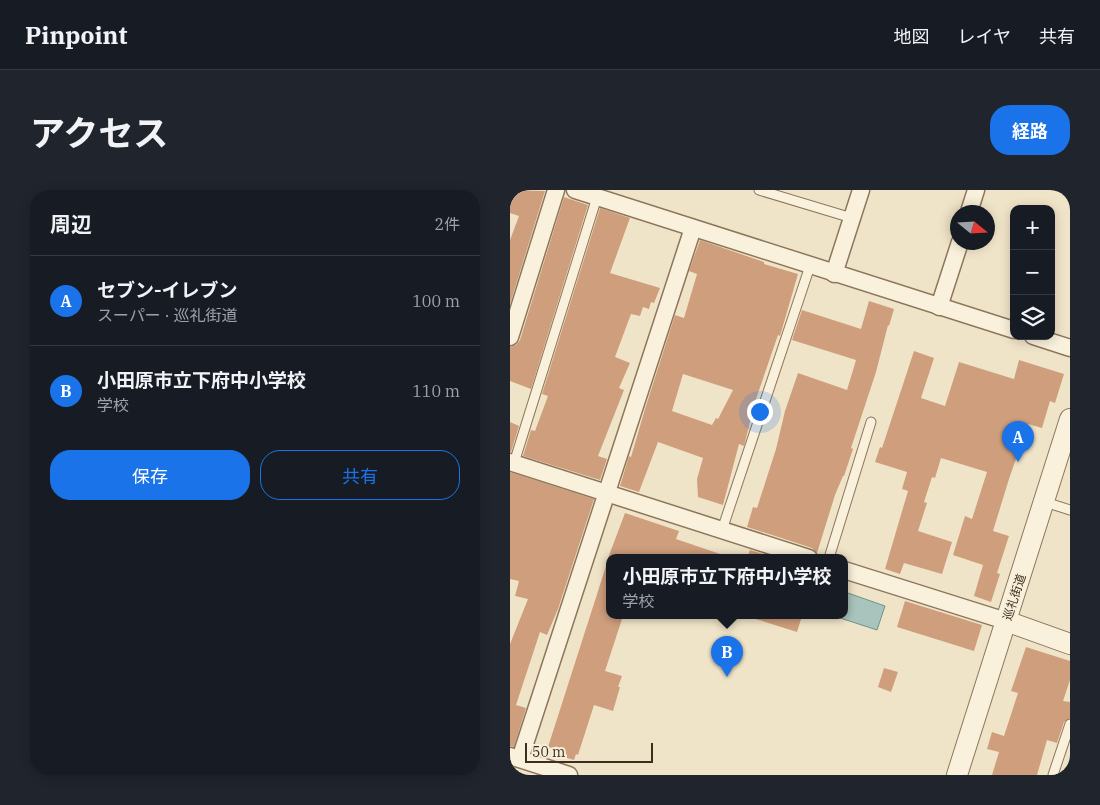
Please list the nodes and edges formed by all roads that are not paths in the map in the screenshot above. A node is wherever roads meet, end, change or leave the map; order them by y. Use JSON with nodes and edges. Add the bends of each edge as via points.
{"nodes":[{"id":1,"x":556,"y":190,"type":"edge"},
{"id":2,"x":575,"y":190,"type":"edge"},
{"id":3,"x":759,"y":190,"type":"edge"},
{"id":4,"x":861,"y":190,"type":"edge"},
{"id":5,"x":976,"y":190,"type":"edge"},
{"id":6,"x":598,"y":197,"type":"junction"},
{"id":7,"x":971,"y":205,"type":"edge"},
{"id":8,"x":852,"y":218,"type":"junction"},
{"id":9,"x":693,"y":228,"type":"junction"},
{"id":10,"x":957,"y":250,"type":"edge"},
{"id":11,"x":810,"y":266,"type":"junction"},
{"id":12,"x":834,"y":274,"type":"junction"},
{"id":13,"x":939,"y":307,"type":"junction"},
{"id":14,"x":1010,"y":329,"type":"edge"},
{"id":15,"x":510,"y":338,"type":"edge"},
{"id":16,"x":1045,"y":340,"type":"edge"},
{"id":17,"x":1070,"y":348,"type":"edge"},
{"id":18,"x":1070,"y":419,"type":"edge"},
{"id":19,"x":871,"y":422,"type":"dead end"},
{"id":20,"x":1065,"y":452,"type":"edge"},
{"id":21,"x":512,"y":463,"type":"edge"},
{"id":22,"x":606,"y":492,"type":"junction"},
{"id":23,"x":1045,"y":502,"type":"junction"},
{"id":24,"x":1070,"y":510,"type":"edge"},
{"id":25,"x":722,"y":530,"type":"junction"},
{"id":26,"x":797,"y":554,"type":"edge"},
{"id":27,"x":831,"y":554,"type":"edge"},
{"id":28,"x":848,"y":571,"type":"edge"},
{"id":29,"x":1006,"y":621,"type":"junction"},
{"id":30,"x":1070,"y":644,"type":"edge"},
{"id":31,"x":1070,"y":724,"type":"edge"},
{"id":32,"x":515,"y":758,"type":"edge"},
{"id":33,"x":569,"y":775,"type":"edge"},
{"id":34,"x":958,"y":775,"type":"edge"},
{"id":35,"x":1053,"y":775,"type":"edge"}],
"edges":[{"from":1,"to":15,"type":"street"},
{"from":2,"to":6,"type":"street"},
{"from":3,"to":8,"type":"lane"},
{"from":4,"to":8,"type":"street"},
{"from":5,"to":7,"type":"street"},
{"from":6,"to":9,"type":"street"},
{"from":6,"to":21,"type":"lane"},
{"from":8,"to":12,"type":"street"},
{"from":9,"to":11,"type":"street"},
{"from":9,"to":22,"type":"street"},
{"from":10,"to":13,"type":"street"},
{"from":11,"to":12,"type":"street"},
{"from":11,"to":25,"type":"lane"},
{"from":12,"to":13,"type":"street"},
{"from":13,"to":14,"type":"street"},
{"from":16,"to":17,"type":"street"},
{"from":18,"to":20,"type":"street","name":"巡礼街道"},
{"from":19,"to":27,"type":"lane"},
{"from":20,"to":23,"type":"street","name":"巡礼街道"},
{"from":21,"to":22,"type":"street"},
{"from":22,"to":25,"type":"street"},
{"from":22,"to":32,"type":"street"},
{"from":23,"to":24,"type":"lane"},
{"from":23,"to":29,"type":"street","name":"巡礼街道"},
{"from":25,"to":26,"type":"street"},
{"from":28,"to":29,"type":"street"},
{"from":29,"to":30,"type":"street"},
{"from":29,"to":34,"type":"street","name":"巡礼街道"},
{"from":31,"to":35,"type":"lane"},
{"from":32,"to":33,"type":"street"}]}
